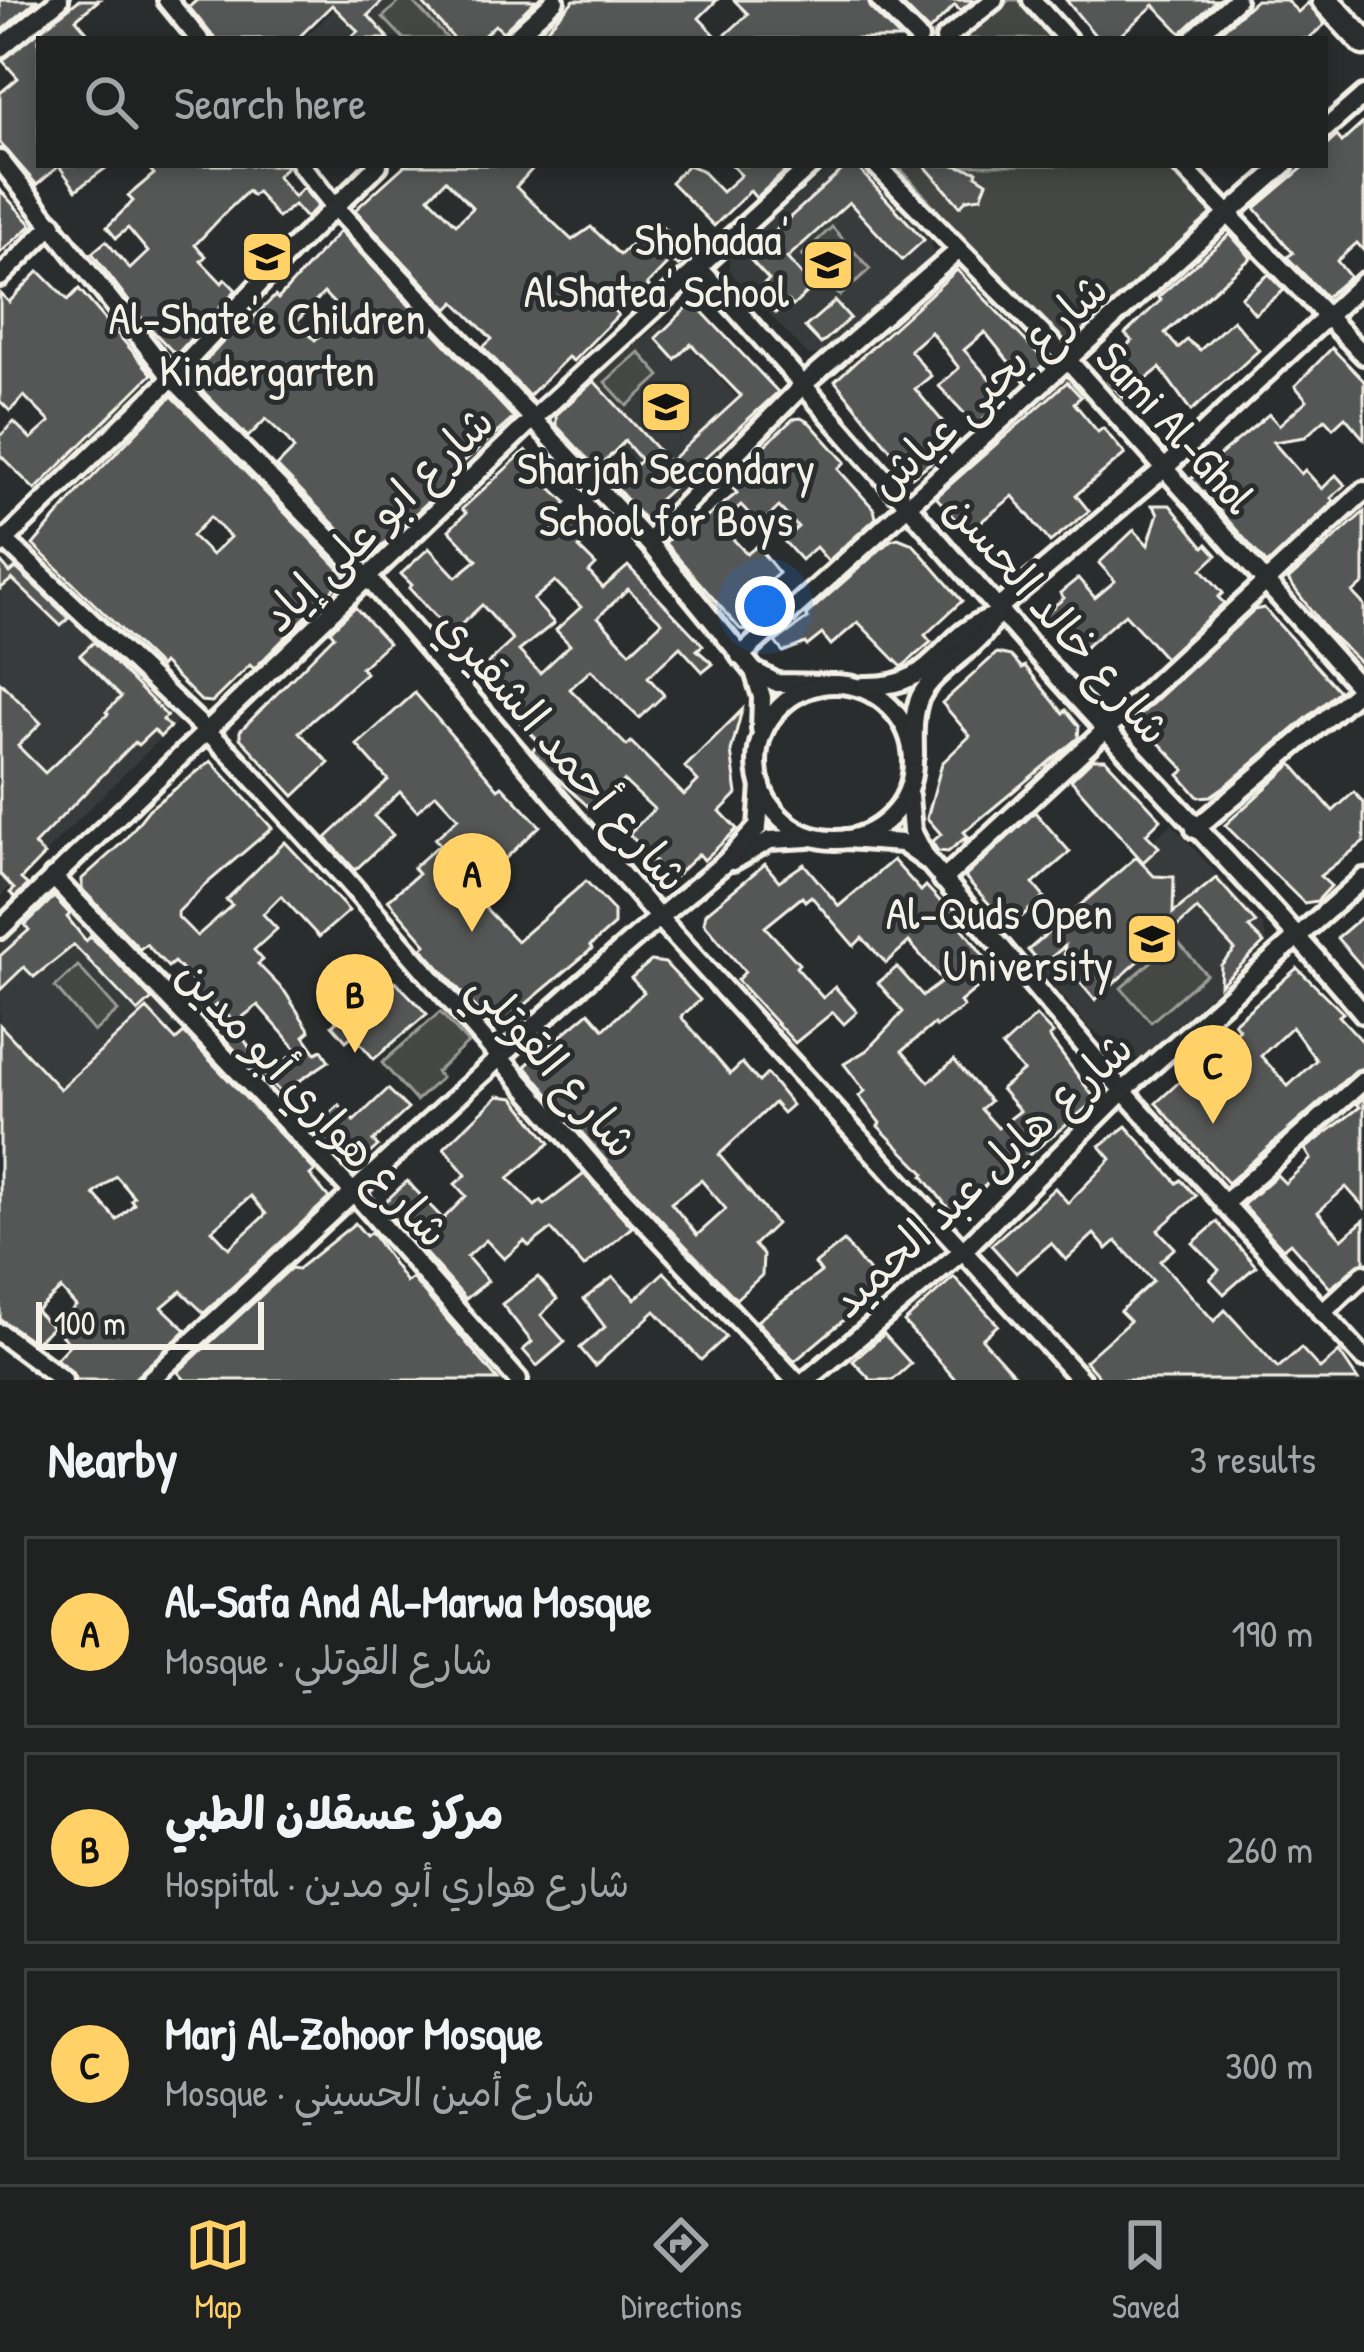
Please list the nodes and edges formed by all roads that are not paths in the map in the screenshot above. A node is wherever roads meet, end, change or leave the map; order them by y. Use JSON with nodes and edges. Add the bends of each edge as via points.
{"nodes":[{"id":1,"x":59,"y":0,"type":"edge"},
{"id":2,"x":555,"y":0,"type":"edge"},
{"id":3,"x":880,"y":0,"type":"edge"},
{"id":4,"x":994,"y":0,"type":"edge"},
{"id":5,"x":1033,"y":0,"type":"edge"},
{"id":6,"x":1236,"y":0,"type":"edge"},
{"id":7,"x":1325,"y":0,"type":"edge"},
{"id":8,"x":1346,"y":0,"type":"edge"},
{"id":9,"x":171,"y":1,"type":"edge"},
{"id":10,"x":1364,"y":20,"type":"edge"},
{"id":11,"x":197,"y":36,"type":"edge"},
{"id":12,"x":516,"y":36,"type":"edge"},
{"id":13,"x":916,"y":36,"type":"edge"},
{"id":14,"x":949,"y":36,"type":"edge"},
{"id":15,"x":1064,"y":36,"type":"edge"},
{"id":16,"x":1195,"y":36,"type":"edge"},
{"id":17,"x":1364,"y":42,"type":"edge"},
{"id":18,"x":0,"y":48,"type":"edge"},
{"id":19,"x":1364,"y":95,"type":"edge"},
{"id":20,"x":1328,"y":126,"type":"edge"},
{"id":21,"x":0,"y":160,"type":"edge"},
{"id":22,"x":303,"y":168,"type":"edge"},
{"id":23,"x":375,"y":168,"type":"edge"},
{"id":24,"x":808,"y":168,"type":"edge"},
{"id":25,"x":879,"y":168,"type":"edge"},
{"id":26,"x":1183,"y":168,"type":"edge"},
{"id":27,"x":1281,"y":168,"type":"edge"},
{"id":28,"x":334,"y":206,"type":"junction"},
{"id":29,"x":1227,"y":215,"type":"junction"},
{"id":30,"x":53,"y":224,"type":"junction"},
{"id":31,"x":959,"y":250,"type":"junction"},
{"id":32,"x":698,"y":267,"type":"junction"},
{"id":33,"x":0,"y":277,"type":"edge"},
{"id":34,"x":1364,"y":282,"type":"edge"},
{"id":35,"x":1326,"y":315,"type":"junction"},
{"id":36,"x":1364,"y":355,"type":"edge"},
{"id":37,"x":1067,"y":359,"type":"junction"},
{"id":38,"x":172,"y":378,"type":"junction"},
{"id":39,"x":804,"y":384,"type":"junction"},
{"id":40,"x":535,"y":417,"type":"junction"},
{"id":41,"x":1165,"y":468,"type":"junction"},
{"id":42,"x":1364,"y":491,"type":"edge"},
{"id":43,"x":912,"y":506,"type":"junction"},
{"id":44,"x":3,"y":542,"type":"edge"},
{"id":45,"x":648,"y":542,"type":"junction"},
{"id":46,"x":369,"y":579,"type":"junction"},
{"id":47,"x":1266,"y":583,"type":"junction"},
{"id":48,"x":996,"y":612,"type":"junction"},
{"id":49,"x":740,"y":656,"type":"junction"},
{"id":50,"x":754,"y":671,"type":"junction"},
{"id":51,"x":830,"y":684,"type":"junction"},
{"id":52,"x":849,"y":685,"type":"junction"},
{"id":53,"x":1363,"y":691,"type":"edge"},
{"id":54,"x":206,"y":728,"type":"junction"},
{"id":55,"x":1106,"y":729,"type":"junction"},
{"id":56,"x":758,"y":748,"type":"junction"},
{"id":57,"x":914,"y":756,"type":"junction"},
{"id":58,"x":760,"y":785,"type":"junction"},
{"id":59,"x":910,"y":787,"type":"junction"},
{"id":60,"x":1195,"y":829,"type":"junction"},
{"id":61,"x":817,"y":838,"type":"junction"},
{"id":62,"x":846,"y":839,"type":"junction"},
{"id":63,"x":726,"y":862,"type":"junction"},
{"id":64,"x":929,"y":862,"type":"junction"},
{"id":65,"x":53,"y":877,"type":"junction"},
{"id":66,"x":1364,"y":878,"type":"edge"},
{"id":67,"x":944,"y":880,"type":"junction"},
{"id":68,"x":658,"y":917,"type":"junction"},
{"id":69,"x":0,"y":929,"type":"edge"},
{"id":70,"x":1299,"y":937,"type":"junction"},
{"id":71,"x":1364,"y":1014,"type":"edge"},
{"id":72,"x":498,"y":1057,"type":"junction"},
{"id":73,"x":1364,"y":1080,"type":"edge"},
{"id":74,"x":1123,"y":1091,"type":"junction"},
{"id":75,"x":356,"y":1194,"type":"junction"},
{"id":76,"x":1224,"y":1204,"type":"junction"},
{"id":77,"x":964,"y":1249,"type":"junction"},
{"id":78,"x":1364,"y":1274,"type":"edge"},
{"id":79,"x":1322,"y":1312,"type":"junction"},
{"id":80,"x":0,"y":1333,"type":"edge"},
{"id":81,"x":1364,"y":1358,"type":"edge"},
{"id":82,"x":63,"y":1380,"type":"edge"},
{"id":83,"x":150,"y":1380,"type":"edge"},
{"id":84,"x":518,"y":1380,"type":"edge"},
{"id":85,"x":795,"y":1380,"type":"edge"},
{"id":86,"x":807,"y":1380,"type":"edge"},
{"id":87,"x":1081,"y":1380,"type":"edge"}],
"edges":[{"from":1,"to":18,"type":"street"},
{"from":2,"to":12,"type":"street"},
{"from":3,"to":13,"type":"street"},
{"from":4,"to":14,"type":"street"},
{"from":5,"to":15,"type":"street"},
{"from":6,"to":16,"type":"street"},
{"from":7,"to":17,"type":"main road"},
{"from":8,"to":10,"type":"main road"},
{"from":9,"to":11,"type":"street"},
{"from":19,"to":20,"type":"street"},
{"from":21,"to":30,"type":"street","name":"شارع أحمد الشقيري"},
{"from":22,"to":28,"type":"street"},
{"from":23,"to":28,"type":"street"},
{"from":24,"to":32,"type":"street","name":"شارع ابو على إياد"},
{"from":25,"to":31,"type":"street","name":"Sami Al-Ghol"},
{"from":26,"to":29,"type":"street"},
{"from":27,"to":29,"type":"street","name":"شارع يحيى عياش"},
{"from":28,"to":38,"type":"street"},
{"from":28,"to":40,"type":"street"},
{"from":29,"to":35,"type":"street"},
{"from":29,"to":37,"type":"street","name":"شارع يحيى عياش"},
{"from":30,"to":33,"type":"street"},
{"from":30,"to":38,"type":"street","name":"شارع أحمد الشقيري"},
{"from":31,"to":37,"type":"street","name":"Sami Al-Ghol"},
{"from":31,"to":39,"type":"street"},
{"from":32,"to":39,"type":"street","name":"شارع خالد الحسن"},
{"from":32,"to":40,"type":"street","name":"شارع ابو على إياد"},
{"from":34,"to":35,"type":"street"},
{"from":35,"to":36,"type":"street"},
{"from":35,"to":41,"type":"street"},
{"from":37,"to":41,"type":"street","name":"Sami Al-Ghol"},
{"from":37,"to":43,"type":"street","name":"شارع يحيى عياش"},
{"from":38,"to":44,"type":"street"},
{"from":38,"to":46,"type":"street","name":"شارع أحمد الشقيري"},
{"from":39,"to":43,"type":"street","name":"شارع خالد الحسن"},
{"from":39,"to":45,"type":"street"},
{"from":40,"to":45,"type":"street"},
{"from":40,"to":46,"type":"street","name":"شارع ابو على إياد"},
{"from":41,"to":47,"type":"street","name":"Sami Al-Ghol"},
{"from":41,"to":48,"type":"street"},
{"from":42,"to":47,"type":"street"},
{"from":43,"to":48,"type":"street","name":"شارع خالد الحسن"},
{"from":43,"to":49,"type":"street","name":"شارع يحيى عياش"},
{"from":44,"to":54,"type":"street","name":"شارع القوتلي"},
{"from":45,"to":49,"type":"street"},
{"from":46,"to":54,"type":"street","name":"شارع ابو على إياد"},
{"from":46,"to":68,"type":"street","name":"شارع أحمد الشقيري"},
{"from":47,"to":53,"type":"street","name":"Sami Al-Ghol"},
{"from":47,"to":55,"type":"street"},
{"from":48,"to":52,"type":"street","via":[[905,683]]},
{"from":48,"to":55,"type":"street","name":"شارع خالد الحسن"},
{"from":48,"to":57,"type":"street","via":[[988,631],[922,694]]},
{"from":49,"to":50,"type":"street"},
{"from":50,"to":51,"type":"street","via":[[777,683]]},
{"from":50,"to":56,"type":"street","via":[[762,706]]},
{"from":51,"to":52,"type":"street"},
{"from":51,"to":56,"type":"street","via":[[780,705]]},
{"from":52,"to":57,"type":"street","via":[[895,710]]},
{"from":53,"to":60,"type":"street"},
{"from":54,"to":65,"type":"street","name":"شارع ابو على إياد"},
{"from":54,"to":72,"type":"street","name":"شارع القوتلي"},
{"from":55,"to":60,"type":"street","name":"شارع خالد الحسن"},
{"from":55,"to":67,"type":"street"},
{"from":56,"to":58,"type":"street"},
{"from":57,"to":59,"type":"street"},
{"from":58,"to":61,"type":"street","via":[[780,818]]},
{"from":58,"to":63,"type":"street","via":[[758,827]]},
{"from":59,"to":62,"type":"street","via":[[884,824]]},
{"from":59,"to":64,"type":"street","via":[[912,831]]},
{"from":60,"to":70,"type":"street","name":"شارع خالد الحسن"},
{"from":61,"to":62,"type":"street"},
{"from":61,"to":63,"type":"street","via":[[770,840]]},
{"from":62,"to":64,"type":"street","via":[[896,841]]},
{"from":63,"to":68,"type":"street"},
{"from":64,"to":67,"type":"street"},
{"from":65,"to":69,"type":"street","name":"شارع ابو على إياد"},
{"from":65,"to":75,"type":"street","name":"شارع هواري أبو مدين"},
{"from":66,"to":70,"type":"street","name":"شارع هايل عبد الحميد"},
{"from":67,"to":74,"type":"street"},
{"from":68,"to":72,"type":"street"},
{"from":68,"to":77,"type":"street","name":"شارع أحمد الشقيري"},
{"from":70,"to":71,"type":"street","name":"شارع خالد الحسن"},
{"from":70,"to":74,"type":"street","name":"شارع هايل عبد الحميد"},
{"from":72,"to":75,"type":"street"},
{"from":72,"to":85,"type":"street","name":"شارع القوتلي"},
{"from":73,"to":76,"type":"street"},
{"from":74,"to":76,"type":"street"},
{"from":74,"to":77,"type":"street","name":"شارع هايل عبد الحميد"},
{"from":75,"to":83,"type":"street"},
{"from":75,"to":84,"type":"street","name":"شارع هواري أبو مدين"},
{"from":76,"to":79,"type":"street"},
{"from":77,"to":86,"type":"street","name":"شارع هايل عبد الحميد"},
{"from":77,"to":87,"type":"street","name":"شارع أحمد الشقيري"},
{"from":78,"to":79,"type":"street"},
{"from":79,"to":81,"type":"street"},
{"from":80,"to":82,"type":"street"}]}
